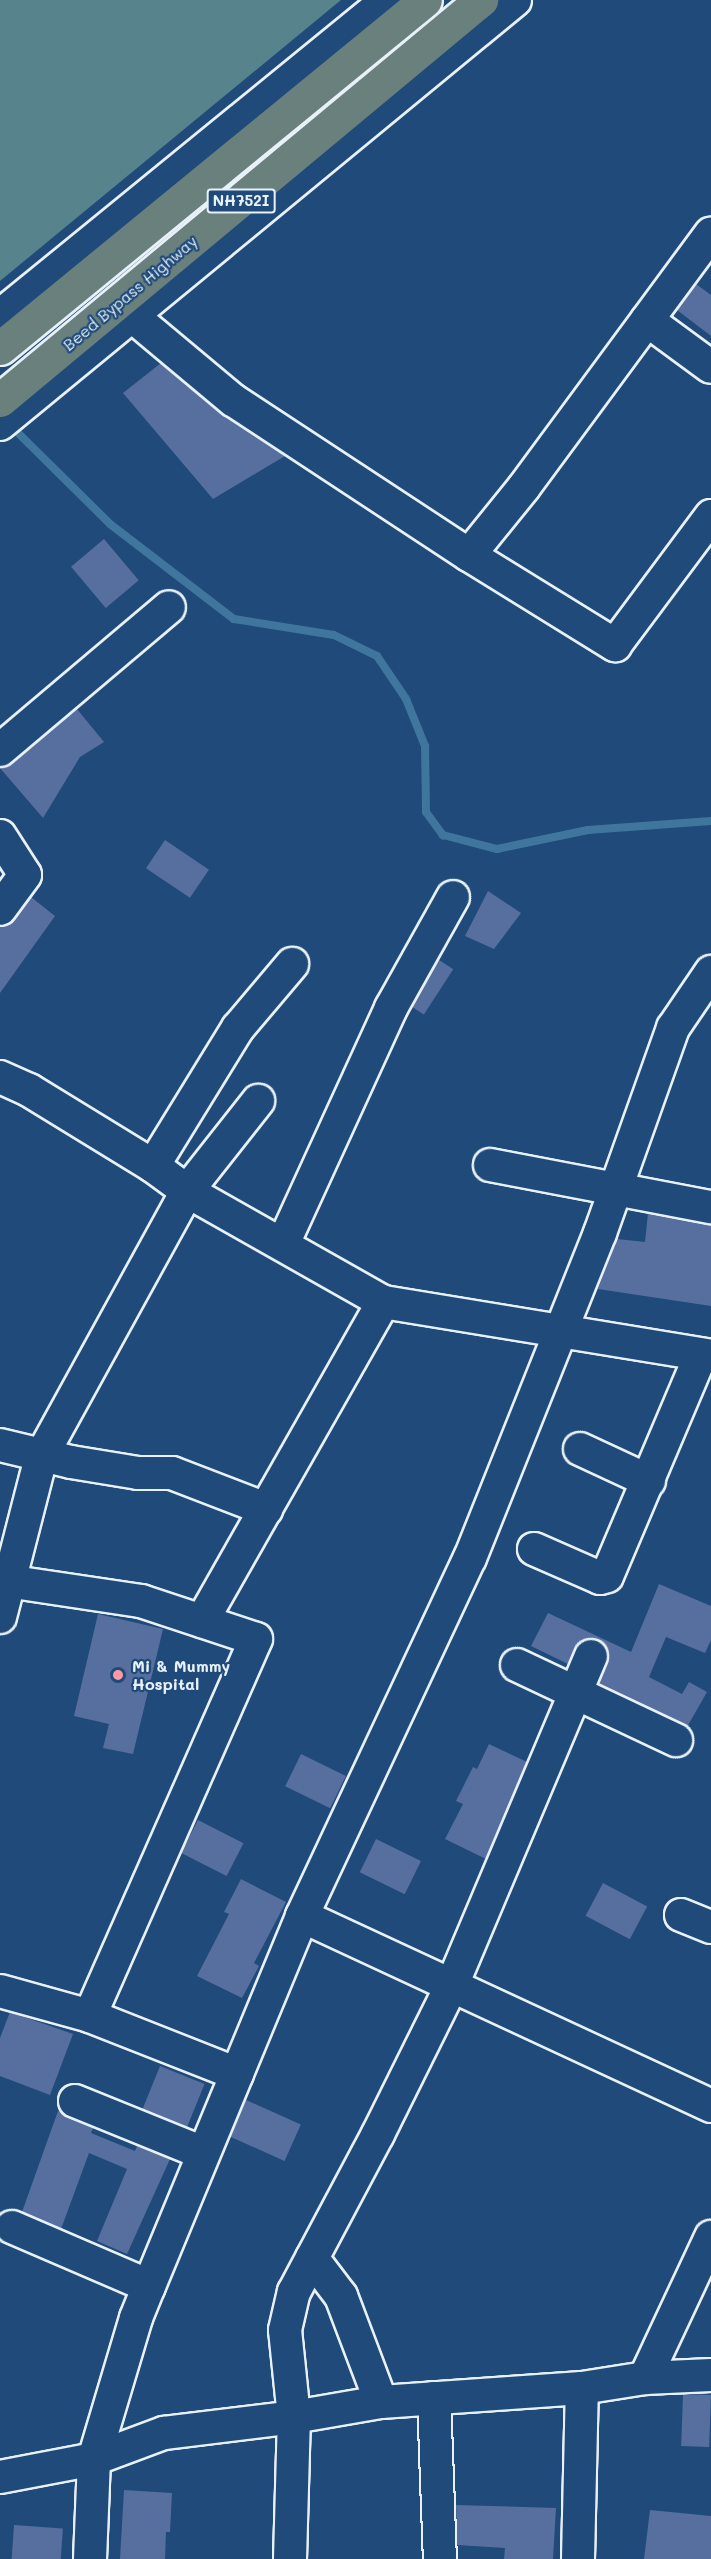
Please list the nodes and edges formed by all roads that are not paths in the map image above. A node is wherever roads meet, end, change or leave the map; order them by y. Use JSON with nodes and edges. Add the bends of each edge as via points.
{"nodes":[{"id":1,"x":387,"y":0,"type":"edge"},
{"id":2,"x":425,"y":0,"type":"edge"},
{"id":3,"x":481,"y":0,"type":"edge"},
{"id":4,"x":515,"y":0,"type":"edge"},
{"id":5,"x":304,"y":83,"type":"junction"},
{"id":6,"x":346,"y":126,"type":"junction"},
{"id":7,"x":124,"y":231,"type":"junction"},
{"id":8,"x":711,"y":233,"type":"edge"},
{"id":9,"x":125,"y":309,"type":"junction"},
{"id":10,"x":0,"y":316,"type":"edge"},
{"id":11,"x":647,"y":320,"type":"junction"},
{"id":12,"x":0,"y":348,"type":"edge"},
{"id":13,"x":711,"y":367,"type":"edge"},
{"id":14,"x":0,"y":400,"type":"edge"},
{"id":15,"x":0,"y":423,"type":"edge"},
{"id":16,"x":711,"y":516,"type":"edge"},
{"id":17,"x":469,"y":555,"type":"junction"},
{"id":18,"x":169,"y":607,"type":"dead end"},
{"id":19,"x":0,"y":750,"type":"edge"},
{"id":20,"x":0,"y":836,"type":"edge"},
{"id":21,"x":453,"y":897,"type":"dead end"},
{"id":22,"x":0,"y":909,"type":"edge"},
{"id":23,"x":292,"y":964,"type":"dead end"},
{"id":24,"x":711,"y":972,"type":"edge"},
{"id":25,"x":700,"y":1011,"type":"edge"},
{"id":26,"x":0,"y":1077,"type":"edge"},
{"id":27,"x":258,"y":1101,"type":"dead end"},
{"id":28,"x":490,"y":1165,"type":"dead end"},
{"id":29,"x":153,"y":1166,"type":"junction"},
{"id":30,"x":616,"y":1190,"type":"junction"},
{"id":31,"x":188,"y":1191,"type":"junction"},
{"id":32,"x":711,"y":1207,"type":"edge"},
{"id":33,"x":283,"y":1244,"type":"junction"},
{"id":34,"x":383,"y":1302,"type":"junction"},
{"id":35,"x":562,"y":1333,"type":"junction"},
{"id":36,"x":706,"y":1355,"type":"edge"},
{"id":37,"x":0,"y":1445,"type":"edge"},
{"id":38,"x":580,"y":1449,"type":"dead end"},
{"id":39,"x":41,"y":1456,"type":"junction"},
{"id":40,"x":649,"y":1481,"type":"junction"},
{"id":41,"x":266,"y":1509,"type":"junction"},
{"id":42,"x":534,"y":1549,"type":"dead end"},
{"id":43,"x":4,"y":1580,"type":"edge"},
{"id":44,"x":0,"y":1617,"type":"edge"},
{"id":45,"x":202,"y":1621,"type":"junction"},
{"id":46,"x":591,"y":1656,"type":"dead end"},
{"id":47,"x":517,"y":1665,"type":"dead end"},
{"id":48,"x":575,"y":1691,"type":"junction"},
{"id":49,"x":676,"y":1740,"type":"dead end"},
{"id":50,"x":681,"y":1915,"type":"dead end"},
{"id":51,"x":302,"y":1916,"type":"junction"},
{"id":52,"x":711,"y":1927,"type":"edge"},
{"id":53,"x":452,"y":1985,"type":"junction"},
{"id":54,"x":0,"y":1991,"type":"edge"},
{"id":55,"x":90,"y":2016,"type":"junction"},
{"id":56,"x":237,"y":2074,"type":"junction"},
{"id":57,"x":75,"y":2101,"type":"dead end"},
{"id":58,"x":711,"y":2106,"type":"edge"},
{"id":59,"x":203,"y":2152,"type":"junction"},
{"id":60,"x":12,"y":2227,"type":"dead end"},
{"id":61,"x":711,"y":2237,"type":"edge"},
{"id":62,"x":312,"y":2259,"type":"junction"},
{"id":63,"x":149,"y":2286,"type":"junction"},
{"id":64,"x":711,"y":2375,"type":"edge"},
{"id":65,"x":645,"y":2378,"type":"junction"},
{"id":66,"x":582,"y":2388,"type":"junction"},
{"id":67,"x":434,"y":2398,"type":"junction"},
{"id":68,"x":381,"y":2402,"type":"junction"},
{"id":69,"x":294,"y":2417,"type":"junction"},
{"id":70,"x":94,"y":2459,"type":"junction"},
{"id":71,"x":0,"y":2477,"type":"edge"},
{"id":72,"x":90,"y":2559,"type":"edge"},
{"id":73,"x":290,"y":2559,"type":"edge"},
{"id":74,"x":440,"y":2559,"type":"edge"},
{"id":75,"x":578,"y":2559,"type":"edge"}],
"edges":[{"from":1,"to":5,"type":"street"},
{"from":2,"to":5,"type":"highway","number":"NH752I"},
{"from":3,"to":6,"type":"highway","name":"Beed Bypass Highway","number":"NH752I"},
{"from":4,"to":6,"type":"street"},
{"from":5,"to":7,"type":"highway","number":"NH752I"},
{"from":6,"to":9,"type":"highway","name":"Beed Bypass Highway","number":"NH752I"},
{"from":7,"to":10,"type":"street"},
{"from":7,"to":12,"type":"highway","number":"NH752I"},
{"from":8,"to":11,"type":"street"},
{"from":9,"to":14,"type":"highway","name":"Beed Bypass Highway","number":"NH752I"},
{"from":9,"to":15,"type":"street"},
{"from":9,"to":17,"type":"street","via":[[233,400]]},
{"from":11,"to":13,"type":"street"},
{"from":11,"to":17,"type":"street","via":[[524,488]]},
{"from":16,"to":17,"type":"street","via":[[615,645]]},
{"from":18,"to":19,"type":"street"},
{"from":20,"to":22,"type":"street","via":[[25,875]]},
{"from":21,"to":33,"type":"street","via":[[391,1008]]},
{"from":23,"to":29,"type":"street","via":[[238,1028]]},
{"from":24,"to":25,"type":"street"},
{"from":25,"to":30,"type":"street","via":[[673,1029]]},
{"from":26,"to":29,"type":"street","via":[[29,1090]]},
{"from":27,"to":31,"type":"street"},
{"from":28,"to":30,"type":"street"},
{"from":29,"to":31,"type":"street"},
{"from":30,"to":32,"type":"street"},
{"from":30,"to":35,"type":"street"},
{"from":31,"to":33,"type":"street"},
{"from":31,"to":39,"type":"street"},
{"from":33,"to":34,"type":"street"},
{"from":34,"to":35,"type":"street"},
{"from":34,"to":41,"type":"street"},
{"from":35,"to":36,"type":"street"},
{"from":35,"to":51,"type":"street","via":[[470,1558]]},
{"from":36,"to":40,"type":"street"},
{"from":37,"to":39,"type":"street"},
{"from":38,"to":40,"type":"street"},
{"from":39,"to":41,"type":"street","via":[[138,1473],[172,1473]]},
{"from":39,"to":43,"type":"street","via":[[25,1525]]},
{"from":40,"to":42,"type":"street","via":[[607,1576],[600,1578]]},
{"from":41,"to":45,"type":"street"},
{"from":43,"to":44,"type":"street"},
{"from":43,"to":45,"type":"street","via":[[141,1601]]},
{"from":45,"to":55,"type":"street","via":[[256,1639]]},
{"from":46,"to":48,"type":"street"},
{"from":47,"to":48,"type":"street"},
{"from":48,"to":49,"type":"street"},
{"from":48,"to":53,"type":"street"},
{"from":50,"to":52,"type":"street"},
{"from":51,"to":53,"type":"street"},
{"from":51,"to":56,"type":"street"},
{"from":53,"to":58,"type":"street"},
{"from":53,"to":62,"type":"street"},
{"from":54,"to":55,"type":"street"},
{"from":55,"to":56,"type":"street"},
{"from":56,"to":59,"type":"street"},
{"from":57,"to":59,"type":"street"},
{"from":59,"to":63,"type":"street"},
{"from":60,"to":63,"type":"street"},
{"from":61,"to":65,"type":"street"},
{"from":62,"to":68,"type":"street","via":[[341,2296]]},
{"from":62,"to":69,"type":"street","via":[[294,2292],[285,2330]]},
{"from":63,"to":70,"type":"street"},
{"from":64,"to":65,"type":"street"},
{"from":65,"to":66,"type":"street"},
{"from":66,"to":67,"type":"street"},
{"from":66,"to":75,"type":"street"},
{"from":67,"to":68,"type":"street"},
{"from":67,"to":74,"type":"street"},
{"from":68,"to":69,"type":"street"},
{"from":69,"to":70,"type":"street","via":[[164,2433]]},
{"from":69,"to":73,"type":"street"},
{"from":70,"to":71,"type":"street"},
{"from":70,"to":72,"type":"street"}]}
